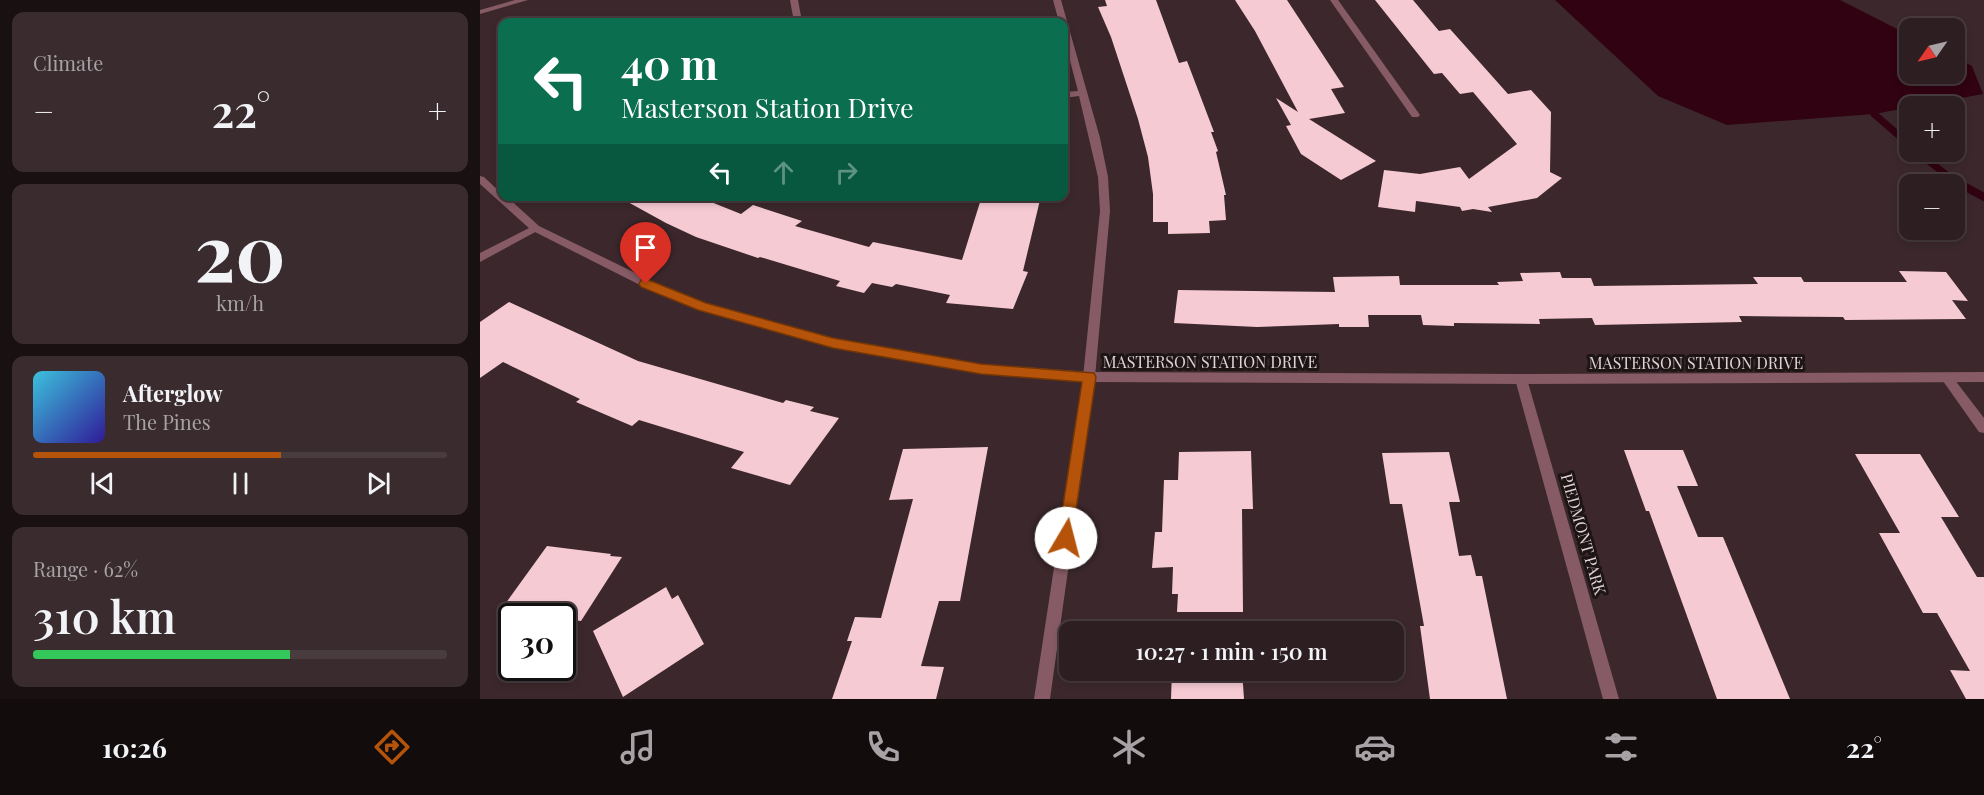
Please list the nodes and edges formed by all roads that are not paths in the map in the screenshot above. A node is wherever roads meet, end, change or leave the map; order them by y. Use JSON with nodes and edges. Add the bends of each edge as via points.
{"nodes":[{"id":1,"x":524,"y":0,"type":"edge"},
{"id":2,"x":794,"y":0,"type":"edge"},
{"id":3,"x":1057,"y":0,"type":"edge"},
{"id":4,"x":1334,"y":0,"type":"edge"},
{"id":5,"x":480,"y":12,"type":"edge"},
{"id":6,"x":797,"y":18,"type":"edge"},
{"id":7,"x":1062,"y":18,"type":"edge"},
{"id":8,"x":1068,"y":42,"type":"edge"},
{"id":9,"x":1082,"y":93,"type":"junction"},
{"id":10,"x":1068,"y":95,"type":"edge"},
{"id":11,"x":1415,"y":115,"type":"dead end"},
{"id":12,"x":480,"y":179,"type":"edge"},
{"id":13,"x":498,"y":195,"type":"edge"},
{"id":14,"x":505,"y":201,"type":"edge"},
{"id":15,"x":536,"y":228,"type":"junction"},
{"id":16,"x":480,"y":258,"type":"edge"},
{"id":17,"x":1089,"y":377,"type":"junction"},
{"id":18,"x":1984,"y":377,"type":"edge"},
{"id":19,"x":1947,"y":378,"type":"junction"},
{"id":20,"x":1521,"y":379,"type":"junction"},
{"id":21,"x":1984,"y":428,"type":"edge"},
{"id":22,"x":1042,"y":699,"type":"edge"},
{"id":23,"x":1611,"y":699,"type":"edge"}],
"edges":[{"from":1,"to":5,"type":"street"},
{"from":2,"to":6,"type":"street"},
{"from":3,"to":7,"type":"street"},
{"from":4,"to":11,"type":"street"},
{"from":8,"to":9,"type":"street"},
{"from":9,"to":10,"type":"street"},
{"from":9,"to":17,"type":"street","via":[[1101,167],[1106,211]]},
{"from":12,"to":13,"type":"street","name":"MASTERSON STATION DRIVE"},
{"from":14,"to":15,"type":"street","name":"MASTERSON STATION DRIVE"},
{"from":15,"to":16,"type":"street"},
{"from":15,"to":17,"type":"street","name":"MASTERSON STATION DRIVE","via":[[646,284],[702,307],[768,326],[901,357],[981,369]]},
{"from":17,"to":20,"type":"street","name":"MASTERSON STATION DRIVE"},
{"from":17,"to":22,"type":"street"},
{"from":18,"to":19,"type":"street","name":"MASTERSON STATION DRIVE"},
{"from":19,"to":20,"type":"street","name":"MASTERSON STATION DRIVE"},
{"from":19,"to":21,"type":"street"},
{"from":20,"to":23,"type":"street","name":"PIEDMONT PARK"}]}
